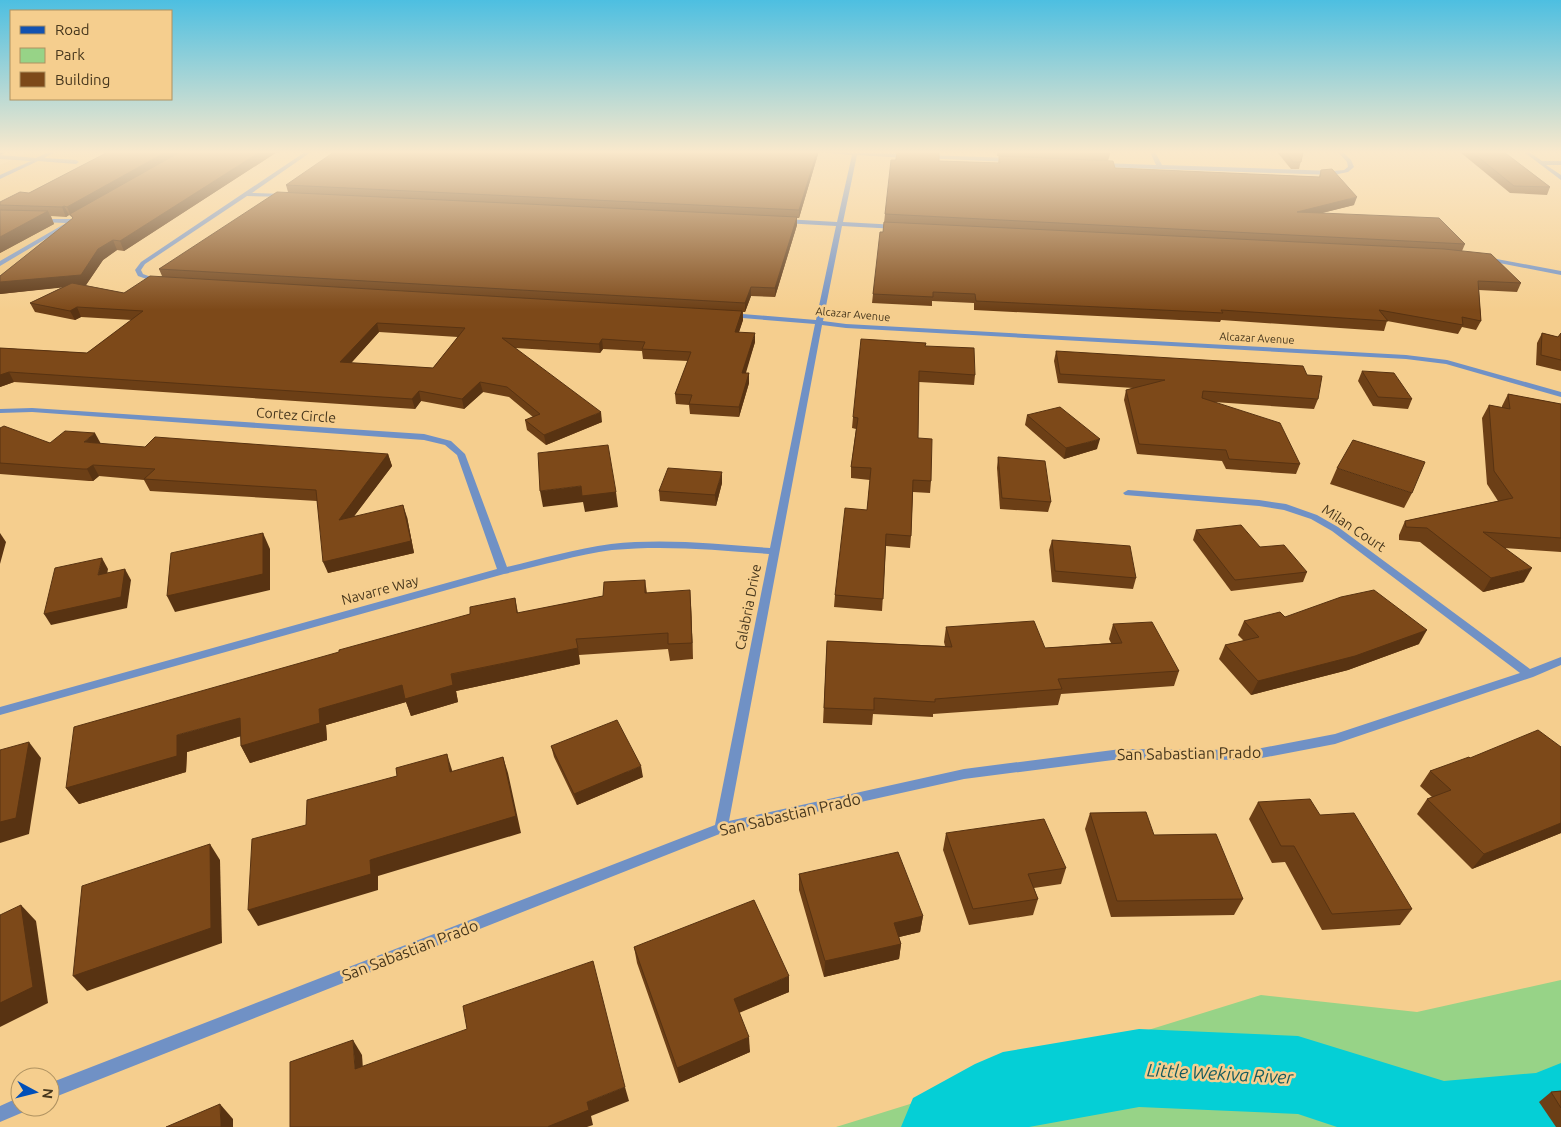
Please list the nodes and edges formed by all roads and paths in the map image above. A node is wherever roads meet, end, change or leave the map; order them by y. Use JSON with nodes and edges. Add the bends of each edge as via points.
{"nodes":[{"id":1,"x":230,"y":205,"type":"edge"},
{"id":2,"x":844,"y":205,"type":"edge"},
{"id":3,"x":82,"y":216,"type":"edge"},
{"id":4,"x":28,"y":219,"type":"edge"},
{"id":5,"x":781,"y":221,"type":"edge"},
{"id":6,"x":73,"y":222,"type":"junction"},
{"id":7,"x":840,"y":224,"type":"junction"},
{"id":8,"x":909,"y":227,"type":"edge"},
{"id":9,"x":1480,"y":258,"type":"edge"},
{"id":10,"x":0,"y":264,"type":"edge"},
{"id":11,"x":1561,"y":273,"type":"edge"},
{"id":12,"x":163,"y":282,"type":"edge"},
{"id":13,"x":726,"y":314,"type":"edge"},
{"id":14,"x":819,"y":322,"type":"junction"},
{"id":15,"x":1561,"y":395,"type":"edge"},
{"id":16,"x":0,"y":411,"type":"edge"},
{"id":17,"x":1128,"y":493,"type":"dead end"},
{"id":18,"x":774,"y":551,"type":"junction"},
{"id":19,"x":503,"y":572,"type":"junction"},
{"id":20,"x":1561,"y":661,"type":"edge"},
{"id":21,"x":1529,"y":674,"type":"junction"},
{"id":22,"x":0,"y":710,"type":"edge"},
{"id":23,"x":721,"y":828,"type":"junction"},
{"id":24,"x":60,"y":1087,"type":"edge"}],
"edges":[{"from":1,"to":12,"type":"street","via":[[143,263],[138,270],[148,280]]},
{"from":2,"to":7,"type":"street","name":"Calabria Drive"},
{"from":3,"to":6,"type":"street"},
{"from":4,"to":6,"type":"street"},
{"from":5,"to":7,"type":"street"},
{"from":6,"to":10,"type":"street"},
{"from":7,"to":8,"type":"street"},
{"from":7,"to":14,"type":"street","name":"Calabria Drive"},
{"from":9,"to":11,"type":"street"},
{"from":13,"to":14,"type":"street","name":"Alcazar Avenue"},
{"from":14,"to":15,"type":"street","name":"Alcazar Avenue","via":[[1406,357],[1447,362]]},
{"from":14,"to":18,"type":"street","name":"Calabria Drive"},
{"from":16,"to":19,"type":"street","name":"Cortez Circle","via":[[32,410],[414,436],[448,443],[461,454]]},
{"from":17,"to":21,"type":"street","name":"Milan Court","via":[[1259,503],[1286,507],[1314,517],[1335,528]]},
{"from":18,"to":19,"type":"street","name":"Navarre Way","via":[[675,545],[625,546],[574,554]]},
{"from":18,"to":23,"type":"street","name":"Calabria Drive"},
{"from":19,"to":22,"type":"street","name":"Navarre Way"},
{"from":20,"to":21,"type":"street","name":"San Sabastian Prado"},
{"from":21,"to":23,"type":"street","name":"San Sabastian Prado","via":[[1335,740],[1251,754],[1121,754],[964,774]]},
{"from":23,"to":24,"type":"street","name":"San Sabastian Prado"}]}
